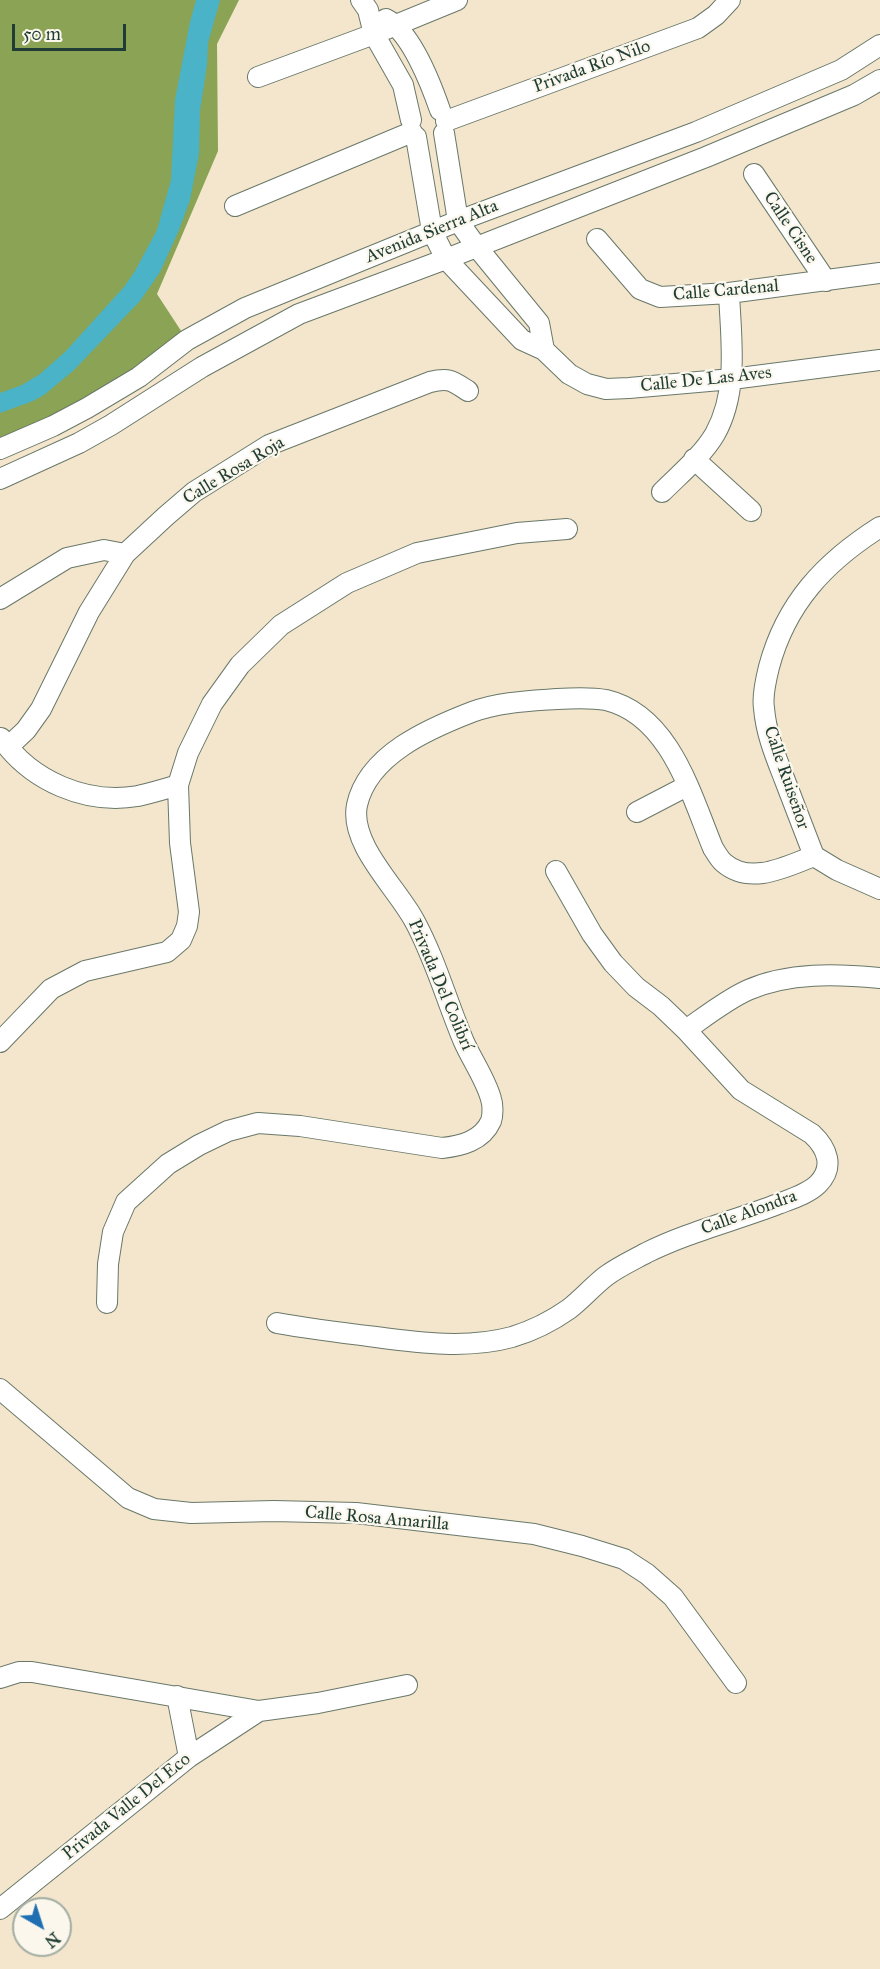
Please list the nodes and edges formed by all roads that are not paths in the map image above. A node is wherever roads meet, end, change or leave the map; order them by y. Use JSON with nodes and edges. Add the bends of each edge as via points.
{"nodes":[{"id":1,"x":457,"y":0,"type":"edge"},
{"id":2,"x":730,"y":0,"type":"edge"},
{"id":3,"x":364,"y":5,"type":"edge"},
{"id":4,"x":397,"y":25,"type":"junction"},
{"id":5,"x":374,"y":34,"type":"junction"},
{"id":6,"x":880,"y":45,"type":"edge"},
{"id":7,"x":841,"y":70,"type":"junction"},
{"id":8,"x":258,"y":77,"type":"dead end"},
{"id":9,"x":880,"y":80,"type":"edge"},
{"id":10,"x":854,"y":95,"type":"junction"},
{"id":11,"x":443,"y":121,"type":"junction"},
{"id":12,"x":413,"y":130,"type":"junction"},
{"id":13,"x":754,"y":174,"type":"dead end"},
{"id":14,"x":235,"y":206,"type":"dead end"},
{"id":15,"x":458,"y":221,"type":"junction"},
{"id":16,"x":432,"y":231,"type":"junction"},
{"id":17,"x":597,"y":239,"type":"dead end"},
{"id":18,"x":476,"y":246,"type":"junction"},
{"id":19,"x":447,"y":259,"type":"junction"},
{"id":20,"x":880,"y":273,"type":"edge"},
{"id":21,"x":826,"y":281,"type":"junction"},
{"id":22,"x":729,"y":293,"type":"junction"},
{"id":23,"x":516,"y":296,"type":"junction"},
{"id":24,"x":497,"y":312,"type":"junction"},
{"id":25,"x":544,"y":350,"type":"junction"},
{"id":26,"x":880,"y":360,"type":"edge"},
{"id":27,"x":139,"y":377,"type":"junction"},
{"id":28,"x":732,"y":379,"type":"junction"},
{"id":29,"x":468,"y":391,"type":"dead end"},
{"id":30,"x":153,"y":397,"type":"junction"},
{"id":31,"x":0,"y":449,"type":"edge"},
{"id":32,"x":694,"y":459,"type":"junction"},
{"id":33,"x":0,"y":479,"type":"edge"},
{"id":34,"x":662,"y":492,"type":"dead end"},
{"id":35,"x":751,"y":512,"type":"dead end"},
{"id":36,"x":880,"y":527,"type":"edge"},
{"id":37,"x":567,"y":529,"type":"dead end"},
{"id":38,"x":125,"y":554,"type":"junction"},
{"id":39,"x":0,"y":599,"type":"edge"},
{"id":40,"x":4,"y":741,"type":"edge"},
{"id":41,"x":178,"y":786,"type":"junction"},
{"id":42,"x":687,"y":786,"type":"junction"},
{"id":43,"x":637,"y":812,"type":"dead end"},
{"id":44,"x":814,"y":856,"type":"junction"},
{"id":45,"x":556,"y":871,"type":"dead end"},
{"id":46,"x":880,"y":889,"type":"edge"},
{"id":47,"x":880,"y":978,"type":"edge"},
{"id":48,"x":686,"y":1030,"type":"junction"},
{"id":49,"x":0,"y":1042,"type":"edge"},
{"id":50,"x":107,"y":1303,"type":"dead end"},
{"id":51,"x":277,"y":1323,"type":"dead end"},
{"id":52,"x":0,"y":1389,"type":"edge"},
{"id":53,"x":0,"y":1678,"type":"edge"},
{"id":54,"x":736,"y":1683,"type":"dead end"},
{"id":55,"x":406,"y":1685,"type":"dead end"},
{"id":56,"x":177,"y":1696,"type":"junction"},
{"id":57,"x":259,"y":1711,"type":"junction"},
{"id":58,"x":189,"y":1757,"type":"junction"},
{"id":59,"x":0,"y":1909,"type":"edge"}],
"edges":[{"from":1,"to":4,"type":"street"},
{"from":2,"to":11,"type":"street","name":"Privada Río Nilo","via":[[698,28]]},
{"from":3,"to":4,"type":"street"},
{"from":3,"to":5,"type":"street","name":"Calle De Las Aves"},
{"from":4,"to":5,"type":"street"},
{"from":4,"to":11,"type":"street","via":[[427,75]]},
{"from":5,"to":8,"type":"street"},
{"from":5,"to":12,"type":"street","name":"Calle De Las Aves","via":[[403,85]]},
{"from":6,"to":7,"type":"street","name":"Avenida Sierra Alta"},
{"from":7,"to":10,"type":"street"},
{"from":7,"to":15,"type":"street","name":"Avenida Sierra Alta","via":[[696,132]]},
{"from":9,"to":10,"type":"street","name":"Avenida Sierra Alta"},
{"from":10,"to":18,"type":"street","name":"Avenida Sierra Alta"},
{"from":11,"to":12,"type":"street","via":[[440,138],[428,142]]},
{"from":11,"to":12,"type":"street","via":[[429,106],[423,107],[413,114]]},
{"from":11,"to":15,"type":"street"},
{"from":12,"to":14,"type":"street"},
{"from":12,"to":16,"type":"street","name":"Calle De Las Aves"},
{"from":13,"to":21,"type":"street","name":"Calle Cisne"},
{"from":15,"to":16,"type":"street","name":"Avenida Sierra Alta"},
{"from":15,"to":18,"type":"street"},
{"from":16,"to":19,"type":"street","name":"Calle De Las Aves"},
{"from":16,"to":27,"type":"street","name":"Avenida Sierra Alta","via":[[245,308],[187,340]]},
{"from":17,"to":22,"type":"street","name":"Calle Cardenal","via":[[640,288],[651,294],[660,297]]},
{"from":18,"to":19,"type":"street","name":"Avenida Sierra Alta"},
{"from":18,"to":23,"type":"street"},
{"from":19,"to":24,"type":"street","name":"Calle De Las Aves"},
{"from":19,"to":30,"type":"street","name":"Avenida Sierra Alta","via":[[299,314]]},
{"from":20,"to":21,"type":"street","name":"Calle Cardenal"},
{"from":21,"to":22,"type":"street","name":"Calle Cardenal"},
{"from":22,"to":28,"type":"street"},
{"from":23,"to":24,"type":"street"},
{"from":23,"to":25,"type":"street","via":[[539,323]]},
{"from":24,"to":25,"type":"street","name":"Calle De Las Aves","via":[[522,340]]},
{"from":25,"to":28,"type":"street","name":"Calle De Las Aves","via":[[568,374],[606,389]]},
{"from":26,"to":28,"type":"street","name":"Calle De Las Aves"},
{"from":27,"to":30,"type":"street"},
{"from":27,"to":31,"type":"street","name":"Avenida Sierra Alta","via":[[53,426]]},
{"from":28,"to":32,"type":"street","via":[[714,435]]},
{"from":29,"to":38,"type":"street","name":"Calle Rosa Roja","via":[[452,380],[430,382],[269,446],[194,492]]},
{"from":30,"to":33,"type":"street","name":"Avenida Sierra Alta","via":[[79,443]]},
{"from":32,"to":34,"type":"street"},
{"from":32,"to":35,"type":"street"},
{"from":36,"to":44,"type":"street","name":"Calle Ruiseñor","via":[[827,567],[802,596],[775,645],[768,673],[763,705],[768,736]]},
{"from":37,"to":41,"type":"street","via":[[517,533],[417,553],[347,583],[281,625],[240,665],[212,704],[188,753]]},
{"from":38,"to":39,"type":"street","via":[[104,550],[67,558]]},
{"from":38,"to":40,"type":"street","name":"Calle Rosa Roja","via":[[89,612],[41,709],[27,730]]},
{"from":40,"to":41,"type":"street","via":[[29,769],[80,794],[136,796]]},
{"from":41,"to":49,"type":"street","via":[[189,912],[181,940],[167,951],[85,971],[51,989]]},
{"from":42,"to":43,"type":"street"},
{"from":42,"to":44,"type":"street","name":"Privada Del Colibrí","via":[[713,848],[722,862],[734,870],[754,874]]},
{"from":42,"to":50,"type":"street","name":"Privada Del Colibrí","via":[[672,754],[645,720],[606,700],[518,702],[473,711],[408,741],[391,754],[362,788],[357,807],[360,835],[425,942],[463,1039],[492,1099],[491,1121],[471,1142],[442,1148],[300,1126],[258,1123],[228,1131],[168,1164],[126,1202],[113,1232]]},
{"from":44,"to":46,"type":"street"},
{"from":45,"to":48,"type":"street","name":"Calle Alondra","via":[[613,963]]},
{"from":47,"to":48,"type":"street","via":[[803,977],[768,984],[732,998]]},
{"from":48,"to":51,"type":"street","name":"Calle Alondra","via":[[741,1090],[821,1142],[829,1164],[817,1186],[646,1253],[606,1276],[568,1309],[512,1337],[428,1344]]},
{"from":52,"to":54,"type":"street","name":"Calle Rosa Amarilla","via":[[128,1498],[154,1509],[191,1513],[356,1513],[534,1534],[624,1559],[673,1597]]},
{"from":53,"to":56,"type":"street","via":[[32,1672]]},
{"from":55,"to":57,"type":"street"},
{"from":56,"to":57,"type":"street"},
{"from":56,"to":58,"type":"street"},
{"from":57,"to":58,"type":"street","name":"Privada Valle Del Eco"},
{"from":58,"to":59,"type":"street","name":"Privada Valle Del Eco"}]}
